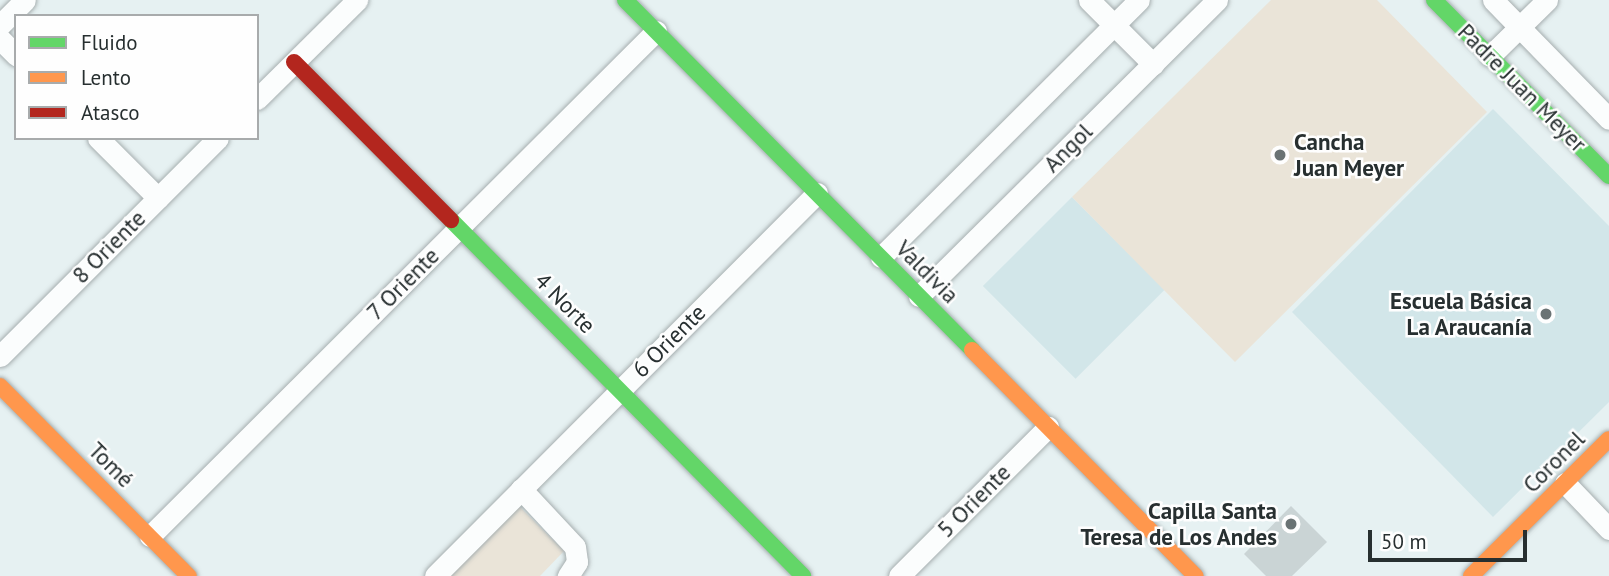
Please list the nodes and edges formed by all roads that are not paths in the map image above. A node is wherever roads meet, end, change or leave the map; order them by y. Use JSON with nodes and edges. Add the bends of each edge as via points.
{"nodes":[{"id":1,"x":25,"y":0,"type":"edge"},
{"id":2,"x":357,"y":0,"type":"edge"},
{"id":3,"x":625,"y":0,"type":"edge"},
{"id":4,"x":1089,"y":0,"type":"edge"},
{"id":5,"x":1139,"y":0,"type":"edge"},
{"id":6,"x":1217,"y":0,"type":"edge"},
{"id":7,"x":1434,"y":0,"type":"edge"},
{"id":8,"x":1493,"y":0,"type":"edge"},
{"id":9,"x":1547,"y":0,"type":"edge"},
{"id":10,"x":0,"y":25,"type":"edge"},
{"id":11,"x":1114,"y":25,"type":"junction"},
{"id":12,"x":1519,"y":27,"type":"junction"},
{"id":13,"x":656,"y":31,"type":"junction"},
{"id":14,"x":0,"y":39,"type":"edge"},
{"id":15,"x":14,"y":53,"type":"edge"},
{"id":16,"x":1490,"y":56,"type":"junction"},
{"id":17,"x":294,"y":62,"type":"junction"},
{"id":18,"x":1153,"y":64,"type":"junction"},
{"id":19,"x":259,"y":97,"type":"edge"},
{"id":20,"x":1609,"y":119,"type":"edge"},
{"id":21,"x":100,"y":140,"type":"edge"},
{"id":22,"x":216,"y":140,"type":"edge"},
{"id":23,"x":1609,"y":176,"type":"edge"},
{"id":24,"x":817,"y":193,"type":"junction"},
{"id":25,"x":158,"y":198,"type":"junction"},
{"id":26,"x":458,"y":228,"type":"junction"},
{"id":27,"x":881,"y":257,"type":"junction"},
{"id":28,"x":919,"y":296,"type":"junction"},
{"id":29,"x":0,"y":356,"type":"edge"},
{"id":30,"x":0,"y":386,"type":"edge"},
{"id":31,"x":620,"y":391,"type":"junction"},
{"id":32,"x":1048,"y":426,"type":"junction"},
{"id":33,"x":1609,"y":439,"type":"edge"},
{"id":34,"x":1565,"y":483,"type":"junction"},
{"id":35,"x":521,"y":489,"type":"junction"},
{"id":36,"x":1609,"y":529,"type":"edge"},
{"id":37,"x":150,"y":536,"type":"junction"},
{"id":38,"x":189,"y":576,"type":"edge"},
{"id":39,"x":435,"y":576,"type":"edge"},
{"id":40,"x":568,"y":576,"type":"edge"},
{"id":41,"x":803,"y":576,"type":"edge"},
{"id":42,"x":899,"y":576,"type":"edge"},
{"id":43,"x":1196,"y":576,"type":"edge"},
{"id":44,"x":1471,"y":576,"type":"edge"}],
"edges":[{"from":1,"to":10,"type":"street"},
{"from":2,"to":17,"type":"street"},
{"from":3,"to":13,"type":"street","name":"Valdivia"},
{"from":4,"to":11,"type":"street"},
{"from":5,"to":11,"type":"street"},
{"from":6,"to":18,"type":"street","name":"Angol"},
{"from":7,"to":16,"type":"street","name":"Padre Juan Meyer"},
{"from":8,"to":12,"type":"street","name":"Padre Juan Meyer"},
{"from":9,"to":12,"type":"street"},
{"from":11,"to":18,"type":"street"},
{"from":11,"to":27,"type":"street"},
{"from":12,"to":16,"type":"street"},
{"from":12,"to":20,"type":"street","name":"Padre Juan Meyer"},
{"from":13,"to":24,"type":"street","name":"Valdivia"},
{"from":13,"to":26,"type":"street","name":"7 Oriente"},
{"from":14,"to":15,"type":"street"},
{"from":16,"to":23,"type":"street","name":"Padre Juan Meyer"},
{"from":17,"to":19,"type":"street"},
{"from":17,"to":26,"type":"street","name":"4 Norte"},
{"from":18,"to":28,"type":"street","name":"Angol"},
{"from":21,"to":25,"type":"street"},
{"from":22,"to":25,"type":"street","name":"8 Oriente"},
{"from":24,"to":27,"type":"street","name":"Valdivia"},
{"from":24,"to":31,"type":"street","name":"6 Oriente"},
{"from":25,"to":29,"type":"street","name":"8 Oriente"},
{"from":26,"to":31,"type":"street","name":"4 Norte"},
{"from":26,"to":37,"type":"street","name":"7 Oriente"},
{"from":27,"to":28,"type":"street","name":"Valdivia"},
{"from":28,"to":32,"type":"street","name":"Valdivia"},
{"from":30,"to":37,"type":"street","name":"Tomé"},
{"from":31,"to":35,"type":"street","name":"6 Oriente"},
{"from":31,"to":41,"type":"street","name":"4 Norte"},
{"from":32,"to":42,"type":"street","name":"5 Oriente"},
{"from":32,"to":43,"type":"street","name":"Valdivia"},
{"from":33,"to":34,"type":"street","name":"Coronel"},
{"from":34,"to":36,"type":"street"},
{"from":34,"to":44,"type":"street","name":"Coronel"},
{"from":35,"to":39,"type":"street","name":"6 Oriente"},
{"from":35,"to":40,"type":"street","via":[[575,547],[578,562]]},
{"from":37,"to":38,"type":"street","name":"Tomé"}]}
